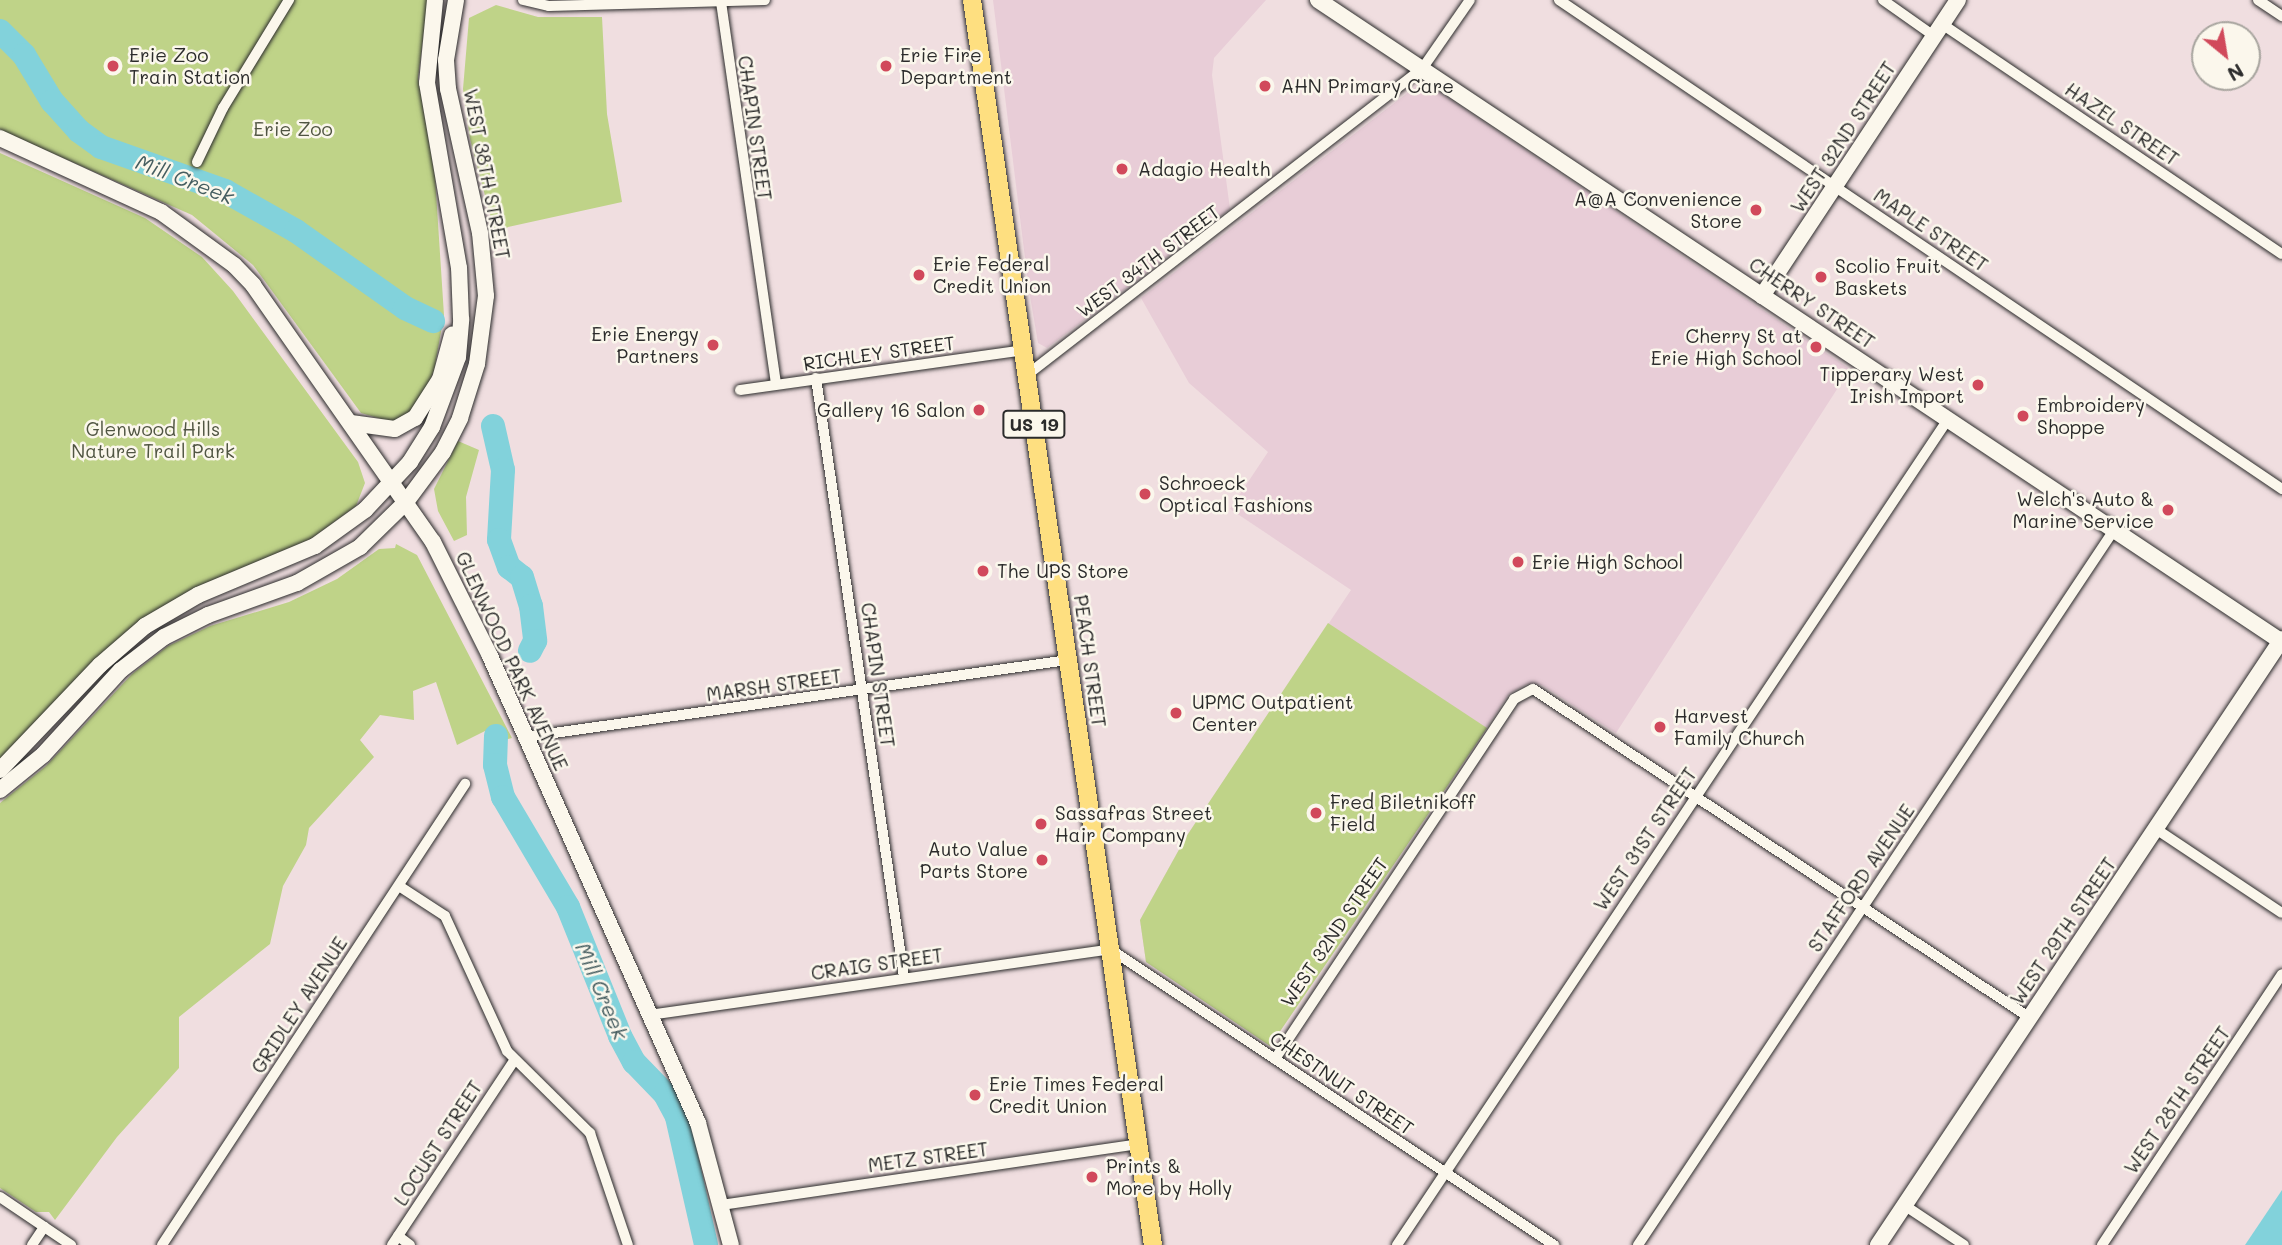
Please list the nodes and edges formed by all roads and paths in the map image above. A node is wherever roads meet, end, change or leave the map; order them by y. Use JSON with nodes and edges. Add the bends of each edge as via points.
{"nodes":[{"id":1,"x":289,"y":0,"type":"edge"},
{"id":2,"x":523,"y":0,"type":"edge"},
{"id":3,"x":765,"y":0,"type":"edge"},
{"id":4,"x":972,"y":0,"type":"edge"},
{"id":5,"x":1318,"y":0,"type":"edge"},
{"id":6,"x":1470,"y":0,"type":"edge"},
{"id":7,"x":1559,"y":0,"type":"edge"},
{"id":8,"x":1883,"y":0,"type":"edge"},
{"id":9,"x":1958,"y":0,"type":"edge"},
{"id":10,"x":2258,"y":0,"type":"edge"},
{"id":11,"x":720,"y":2,"type":"edge"},
{"id":12,"x":434,"y":4,"type":"edge"},
{"id":13,"x":454,"y":7,"type":"edge"},
{"id":14,"x":2282,"y":16,"type":"edge"},
{"id":15,"x":1938,"y":30,"type":"junction"},
{"id":16,"x":1422,"y":69,"type":"junction"},
{"id":17,"x":0,"y":138,"type":"edge"},
{"id":18,"x":197,"y":162,"type":"dead end"},
{"id":19,"x":1836,"y":186,"type":"junction"},
{"id":20,"x":2282,"y":254,"type":"edge"},
{"id":21,"x":1762,"y":296,"type":"junction"},
{"id":22,"x":460,"y":313,"type":"junction"},
{"id":23,"x":1023,"y":350,"type":"junction"},
{"id":24,"x":1027,"y":375,"type":"junction"},
{"id":25,"x":816,"y":379,"type":"junction"},
{"id":26,"x":776,"y":384,"type":"junction"},
{"id":27,"x":740,"y":390,"type":"dead end"},
{"id":28,"x":1948,"y":419,"type":"junction"},
{"id":29,"x":351,"y":423,"type":"junction"},
{"id":30,"x":393,"y":484,"type":"junction"},
{"id":31,"x":2282,"y":489,"type":"edge"},
{"id":32,"x":406,"y":502,"type":"junction"},
{"id":33,"x":2114,"y":530,"type":"junction"},
{"id":34,"x":2281,"y":640,"type":"edge"},
{"id":35,"x":1068,"y":660,"type":"junction"},
{"id":36,"x":862,"y":690,"type":"junction"},
{"id":37,"x":526,"y":737,"type":"junction"},
{"id":38,"x":0,"y":770,"type":"edge"},
{"id":39,"x":465,"y":784,"type":"dead end"},
{"id":40,"x":0,"y":790,"type":"edge"},
{"id":41,"x":1695,"y":795,"type":"junction"},
{"id":42,"x":2156,"y":830,"type":"junction"},
{"id":43,"x":399,"y":886,"type":"junction"},
{"id":44,"x":1864,"y":905,"type":"junction"},
{"id":45,"x":2282,"y":913,"type":"edge"},
{"id":46,"x":1110,"y":949,"type":"junction"},
{"id":47,"x":2282,"y":974,"type":"edge"},
{"id":48,"x":904,"y":977,"type":"junction"},
{"id":49,"x":649,"y":1015,"type":"junction"},
{"id":50,"x":2030,"y":1018,"type":"junction"},
{"id":51,"x":1275,"y":1059,"type":"junction"},
{"id":52,"x":514,"y":1061,"type":"junction"},
{"id":53,"x":1139,"y":1144,"type":"junction"},
{"id":54,"x":1446,"y":1173,"type":"junction"},
{"id":55,"x":0,"y":1197,"type":"edge"},
{"id":56,"x":721,"y":1205,"type":"junction"},
{"id":57,"x":1904,"y":1205,"type":"junction"},
{"id":58,"x":44,"y":1227,"type":"junction"},
{"id":59,"x":395,"y":1240,"type":"edge"},
{"id":60,"x":32,"y":1245,"type":"edge"},
{"id":61,"x":71,"y":1245,"type":"edge"},
{"id":62,"x":162,"y":1245,"type":"edge"},
{"id":63,"x":411,"y":1245,"type":"edge"},
{"id":64,"x":628,"y":1245,"type":"edge"},
{"id":65,"x":731,"y":1245,"type":"edge"},
{"id":66,"x":1153,"y":1245,"type":"edge"},
{"id":67,"x":1397,"y":1245,"type":"edge"},
{"id":68,"x":1554,"y":1245,"type":"edge"},
{"id":69,"x":1638,"y":1245,"type":"edge"},
{"id":70,"x":1878,"y":1245,"type":"edge"},
{"id":71,"x":1964,"y":1245,"type":"edge"},
{"id":72,"x":2102,"y":1245,"type":"edge"}],
"edges":[{"from":1,"to":18,"type":"street","via":[[223,108]]},
{"from":2,"to":11,"type":"street","via":[[549,6]]},
{"from":3,"to":11,"type":"street"},
{"from":4,"to":23,"type":"main road","name":"PEACH STREET","number":"US 19"},
{"from":5,"to":16,"type":"main road","name":"CHERRY STREET"},
{"from":6,"to":16,"type":"street","name":"WEST 34TH STREET"},
{"from":7,"to":19,"type":"street","name":"MAPLE STREET"},
{"from":8,"to":15,"type":"street","name":"HAZEL STREET"},
{"from":9,"to":15,"type":"main road","name":"WEST 32ND STREET"},
{"from":10,"to":14,"type":"street"},
{"from":11,"to":26,"type":"street","name":"CHAPIN STREET"},
{"from":12,"to":22,"type":"main road","via":[[427,83],[459,268]]},
{"from":13,"to":32,"type":"main road","name":"WEST 38TH STREET","via":[[448,89],[481,233],[486,296],[477,364],[450,437]]},
{"from":15,"to":19,"type":"main road","name":"WEST 32ND STREET"},
{"from":15,"to":20,"type":"street","name":"HAZEL STREET"},
{"from":16,"to":21,"type":"main road","name":"CHERRY STREET"},
{"from":16,"to":24,"type":"street","name":"WEST 34TH STREET"},
{"from":17,"to":29,"type":"main road","name":"GLENWOOD PARK AVENUE","via":[[151,207],[207,242],[253,285]]},
{"from":19,"to":21,"type":"main road","name":"WEST 32ND STREET"},
{"from":19,"to":31,"type":"street","name":"MAPLE STREET"},
{"from":21,"to":28,"type":"main road","name":"CHERRY STREET"},
{"from":22,"to":29,"type":"main road","via":[[440,379],[415,418],[395,429]]},
{"from":22,"to":30,"type":"main road","via":[[458,357],[432,427]]},
{"from":23,"to":24,"type":"main road","name":"PEACH STREET","number":"US 19"},
{"from":23,"to":25,"type":"street","name":"RICHLEY STREET"},
{"from":24,"to":35,"type":"main road","name":"PEACH STREET","number":"US 19"},
{"from":25,"to":26,"type":"street","name":"RICHLEY STREET"},
{"from":25,"to":36,"type":"street","name":"CHAPIN STREET"},
{"from":26,"to":27,"type":"street","name":"RICHLEY STREET"},
{"from":28,"to":33,"type":"main road","name":"CHERRY STREET"},
{"from":28,"to":41,"type":"street","name":"WEST 31ST STREET"},
{"from":29,"to":30,"type":"main road","name":"GLENWOOD PARK AVENUE"},
{"from":30,"to":32,"type":"main road","name":"GLENWOOD PARK AVENUE"},
{"from":30,"to":38,"type":"main road","via":[[315,546],[198,595],[145,626],[100,665]]},
{"from":32,"to":37,"type":"main road","name":"GLENWOOD PARK AVENUE","via":[[449,569]]},
{"from":32,"to":40,"type":"main road","name":"WEST 38TH STREET","via":[[376,534],[330,566],[279,591],[192,621],[149,647],[109,682],[36,762]]},
{"from":33,"to":34,"type":"main road","name":"CHERRY STREET"},
{"from":33,"to":44,"type":"street","name":"STAFFORD AVENUE"},
{"from":34,"to":42,"type":"main road","name":"WEST 29TH STREET"},
{"from":35,"to":36,"type":"street","name":"MARSH STREET"},
{"from":35,"to":46,"type":"main road","name":"PEACH STREET","number":"US 19"},
{"from":36,"to":37,"type":"street","name":"MARSH STREET"},
{"from":36,"to":48,"type":"street","name":"CHAPIN STREET"},
{"from":37,"to":49,"type":"main road","name":"GLENWOOD PARK AVENUE"},
{"from":39,"to":43,"type":"street","name":"GRIDLEY AVENUE"},
{"from":41,"to":44,"type":"street"},
{"from":41,"to":51,"type":"street","name":"WEST 32ND STREET","via":[[1539,691],[1525,691],[1514,699]]},
{"from":41,"to":54,"type":"street","name":"WEST 31ST STREET"},
{"from":42,"to":45,"type":"street"},
{"from":42,"to":50,"type":"main road","name":"WEST 29TH STREET"},
{"from":43,"to":52,"type":"street","via":[[445,916],[452,926]]},
{"from":43,"to":62,"type":"street","name":"GRIDLEY AVENUE"},
{"from":44,"to":50,"type":"street"},
{"from":44,"to":69,"type":"street","name":"STAFFORD AVENUE"},
{"from":46,"to":48,"type":"street","name":"CRAIG STREET"},
{"from":46,"to":51,"type":"street","name":"CHESTNUT STREET"},
{"from":46,"to":53,"type":"main road","name":"PEACH STREET","number":"US 19"},
{"from":47,"to":72,"type":"street","name":"WEST 28TH STREET"},
{"from":48,"to":49,"type":"street","name":"CRAIG STREET"},
{"from":49,"to":56,"type":"main road","name":"GLENWOOD PARK AVENUE","via":[[706,1143]]},
{"from":50,"to":57,"type":"main road","name":"WEST 29TH STREET"},
{"from":51,"to":54,"type":"street","name":"CHESTNUT STREET"},
{"from":52,"to":59,"type":"street","name":"LOCUST STREET"},
{"from":52,"to":64,"type":"street","via":[[590,1133]]},
{"from":53,"to":56,"type":"street","name":"METZ STREET"},
{"from":53,"to":66,"type":"main road","name":"PEACH STREET","number":"US 19"},
{"from":54,"to":67,"type":"street","name":"WEST 31ST STREET"},
{"from":54,"to":68,"type":"street","name":"CHESTNUT STREET"},
{"from":55,"to":58,"type":"street"},
{"from":56,"to":65,"type":"main road","name":"GLENWOOD PARK AVENUE"},
{"from":57,"to":70,"type":"main road","name":"WEST 29TH STREET"},
{"from":57,"to":71,"type":"street"},
{"from":58,"to":60,"type":"street"},
{"from":58,"to":61,"type":"street"},
{"from":59,"to":63,"type":"street"}]}
